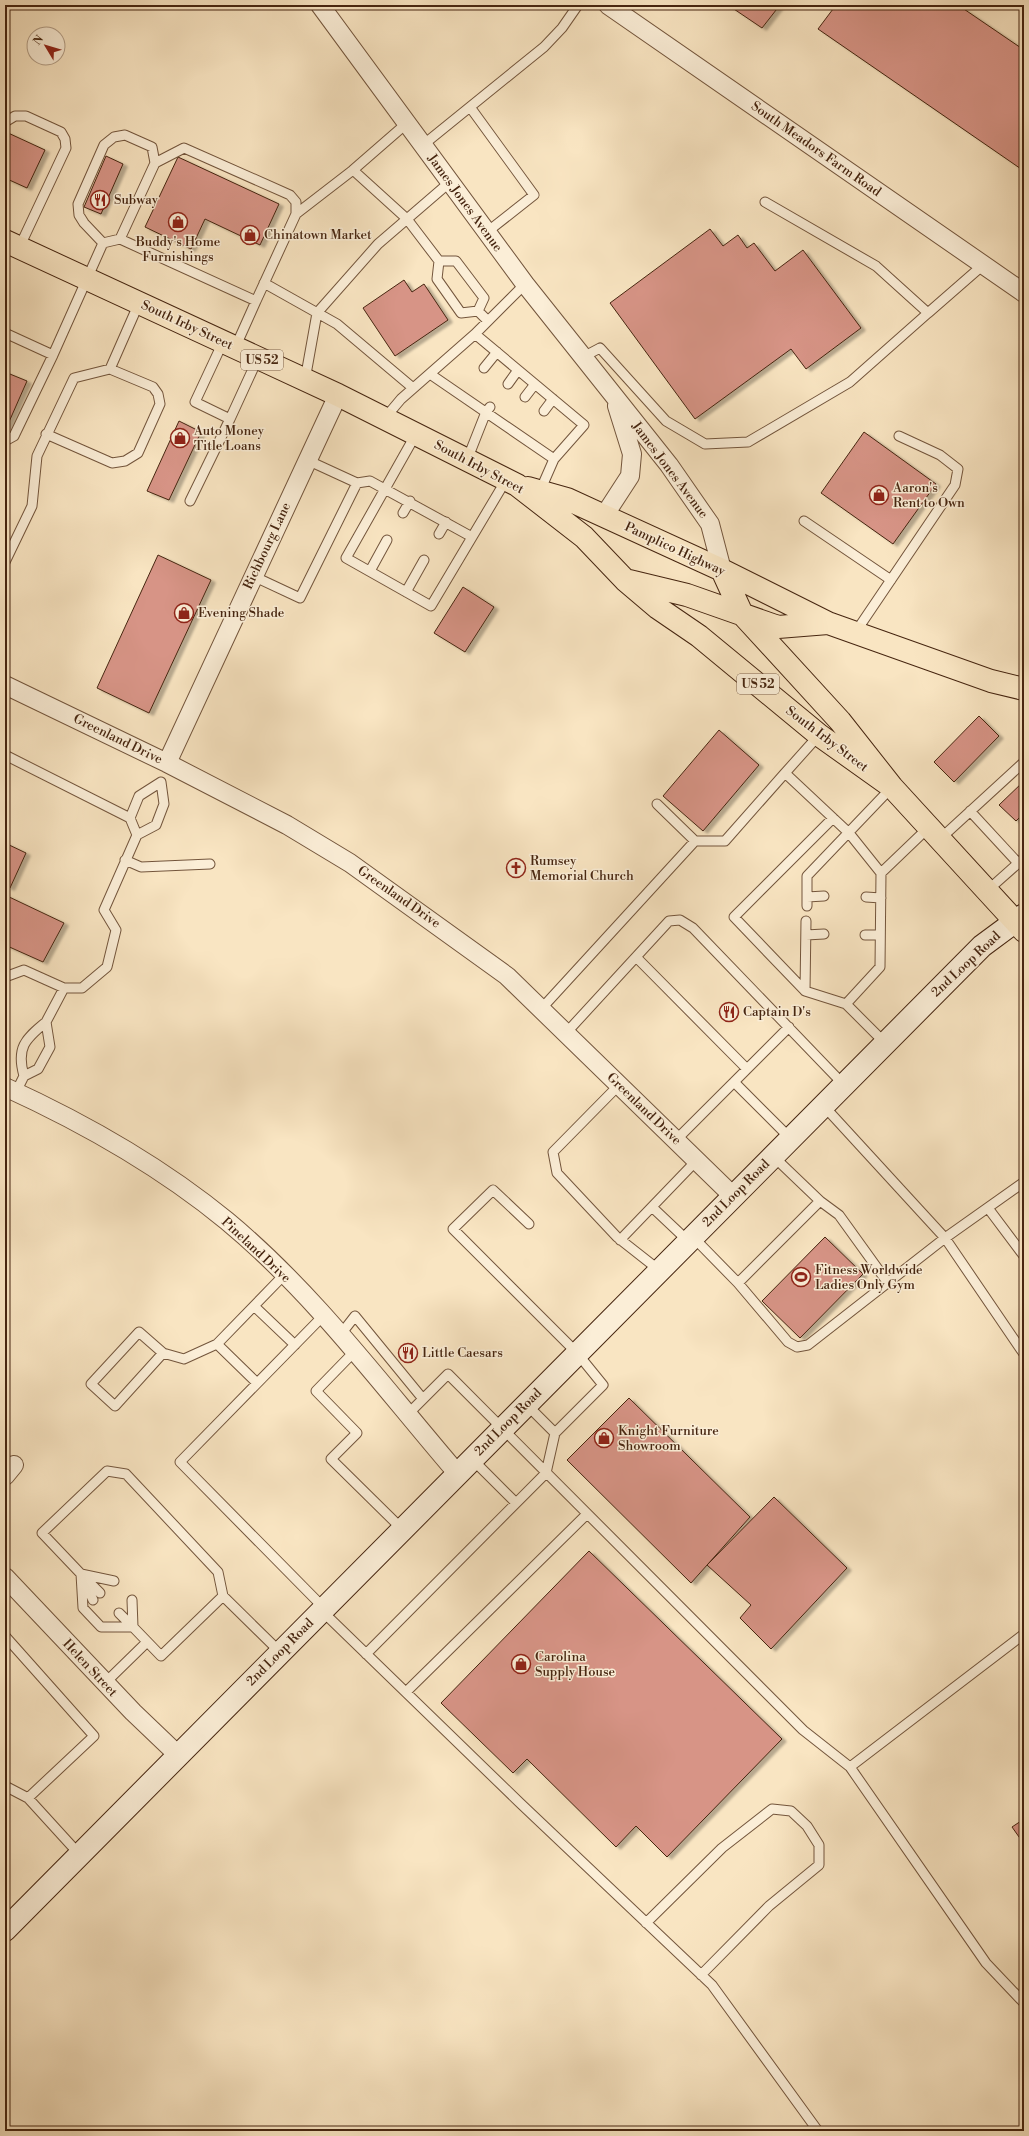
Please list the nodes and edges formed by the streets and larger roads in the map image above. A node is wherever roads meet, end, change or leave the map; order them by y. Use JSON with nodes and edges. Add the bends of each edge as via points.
{"nodes":[{"id":1,"x":320,"y":5,"type":"edge"},
{"id":2,"x":608,"y":5,"type":"edge"},
{"id":3,"x":12,"y":245,"type":"edge"},
{"id":4,"x":1024,"y":293,"type":"edge"},
{"id":5,"x":338,"y":395,"type":"junction"},
{"id":6,"x":615,"y":397,"type":"junction"},
{"id":7,"x":512,"y":482,"type":"junction"},
{"id":8,"x":604,"y":516,"type":"junction"},
{"id":9,"x":722,"y":570,"type":"junction"},
{"id":10,"x":625,"y":580,"type":"junction"},
{"id":11,"x":742,"y":614,"type":"junction"},
{"id":12,"x":828,"y":623,"type":"junction"},
{"id":13,"x":5,"y":685,"type":"edge"},
{"id":14,"x":1024,"y":689,"type":"edge"},
{"id":15,"x":167,"y":763,"type":"junction"},
{"id":16,"x":892,"y":787,"type":"junction"},
{"id":17,"x":1021,"y":922,"type":"edge"},
{"id":18,"x":15,"y":1085,"type":"edge"},
{"id":19,"x":733,"y":1196,"type":"junction"},
{"id":20,"x":464,"y":1466,"type":"junction"},
{"id":21,"x":5,"y":1578,"type":"edge"},
{"id":22,"x":178,"y":1755,"type":"junction"},
{"id":23,"x":5,"y":1930,"type":"edge"}],
"edges":[{"from":1,"to":6,"type":"street","name":"James Jones Avenue","via":[[525,284]]},
{"from":2,"to":4,"type":"street","name":"South Meadors Farm Road"},
{"from":3,"to":5,"type":"main road","name":"South Irby Street","number":"US 52"},
{"from":5,"to":7,"type":"main road","name":"South Irby Street","number":"US 52"},
{"from":5,"to":15,"type":"street","name":"Richbourg Lane"},
{"from":6,"to":8,"type":"street","name":"James Jones Avenue","via":[[632,454],[630,476]]},
{"from":6,"to":9,"type":"street","name":"James Jones Avenue","via":[[710,524]]},
{"from":7,"to":8,"type":"main road","name":"Pamplico Highway","via":[[567,498]]},
{"from":7,"to":10,"type":"main road","name":"South Irby Street","number":"US 52","via":[[584,537]]},
{"from":8,"to":9,"type":"main road","name":"Pamplico Highway"},
{"from":9,"to":11,"type":"main road","name":"South Irby Street","number":"US 52"},
{"from":9,"to":12,"type":"main road","name":"Pamplico Highway"},
{"from":10,"to":11,"type":"main road","name":"Pamplico Highway","via":[[687,595]]},
{"from":10,"to":16,"type":"main road","name":"South Irby Street","number":"US 52","via":[[658,608],[699,636],[819,735]]},
{"from":11,"to":12,"type":"main road","name":"Pamplico Highway","via":[[778,627]]},
{"from":11,"to":16,"type":"main road","name":"South Irby Street","number":"US 52","via":[[840,721]]},
{"from":12,"to":14,"type":"main road","name":"Pamplico Highway","via":[[984,678]]},
{"from":13,"to":15,"type":"street","name":"Greenland Drive"},
{"from":15,"to":19,"type":"street","name":"Greenland Drive","via":[[287,825],[350,863],[507,976]]},
{"from":16,"to":17,"type":"main road","name":"South Irby Street","number":"US 52"},
{"from":17,"to":19,"type":"main road","name":"2nd Loop Road","via":[[982,946]]},
{"from":18,"to":20,"type":"street","name":"Pineland Drive","via":[[139,1157],[228,1222],[324,1315],[407,1415]]},
{"from":19,"to":20,"type":"main road","name":"2nd Loop Road"},
{"from":20,"to":22,"type":"main road","name":"2nd Loop Road"},
{"from":21,"to":22,"type":"street","name":"Helen Street"},
{"from":22,"to":23,"type":"main road","name":"2nd Loop Road"}]}
